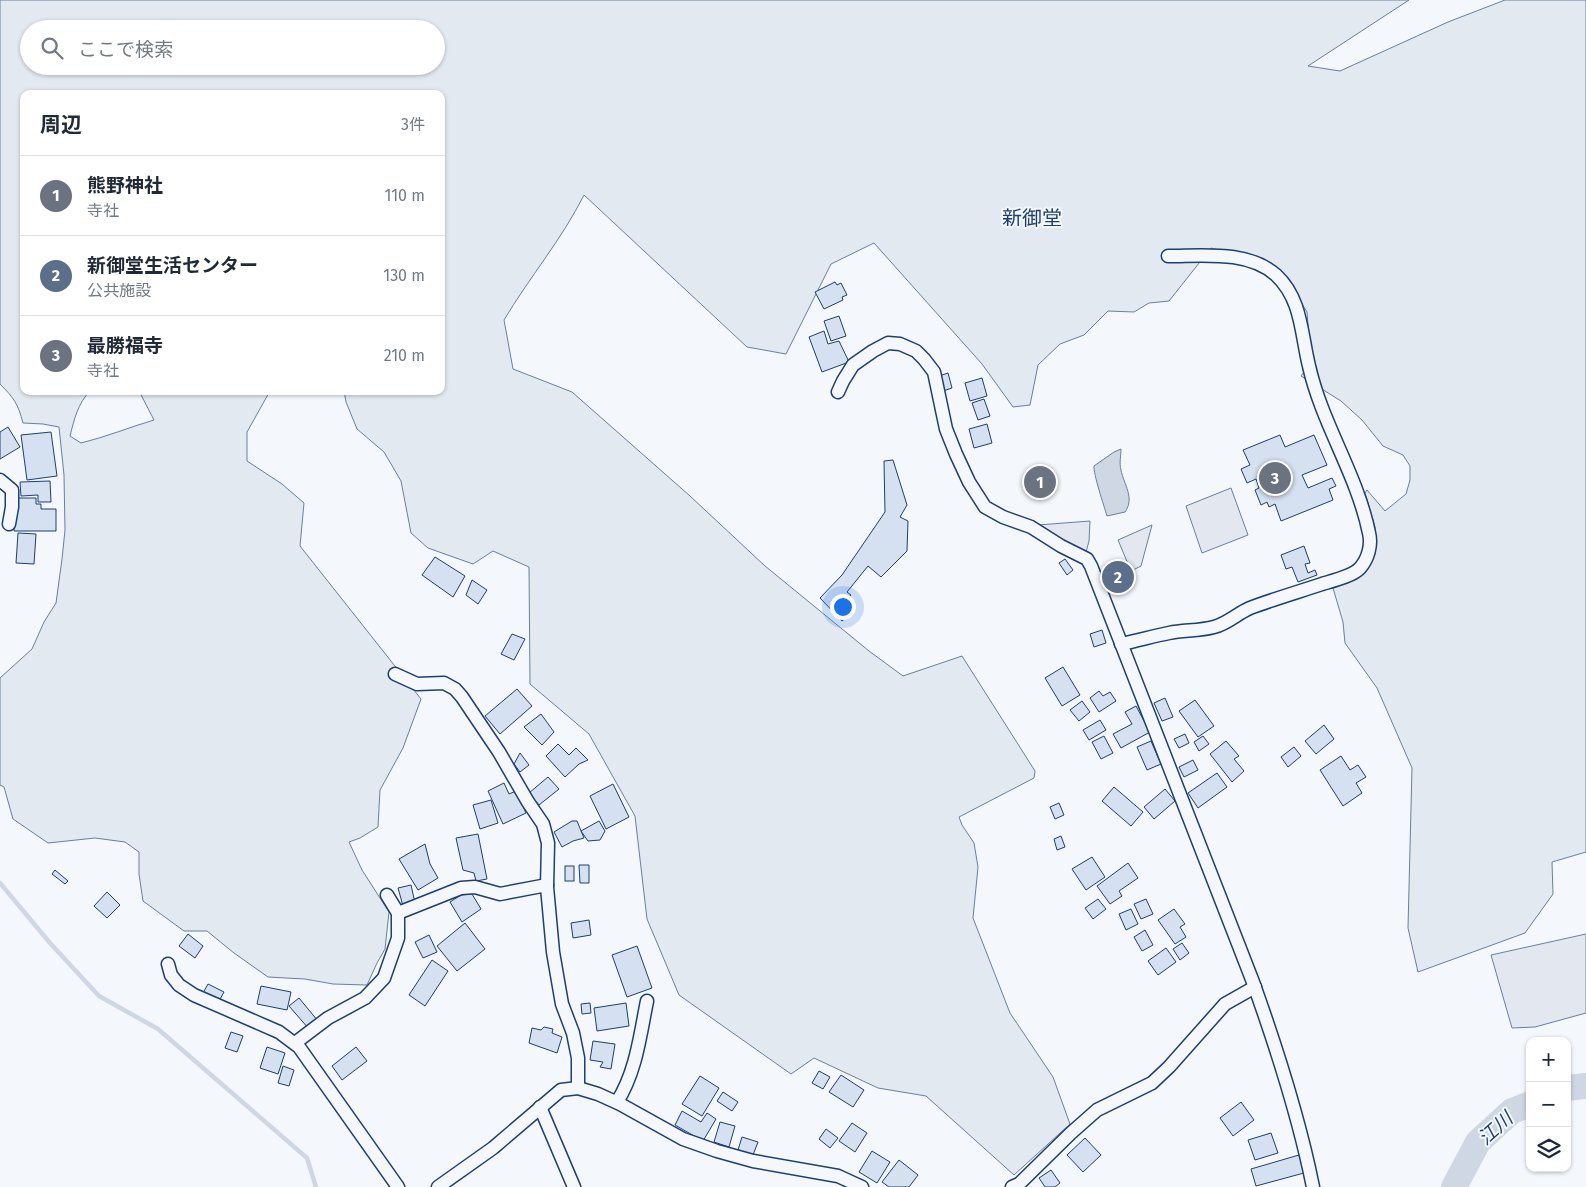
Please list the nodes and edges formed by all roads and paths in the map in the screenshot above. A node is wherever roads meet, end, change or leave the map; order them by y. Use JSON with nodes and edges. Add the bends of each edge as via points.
{"nodes":[{"id":1,"x":1168,"y":256,"type":"dead end"},
{"id":2,"x":838,"y":392,"type":"dead end"},
{"id":3,"x":0,"y":480,"type":"edge"},
{"id":4,"x":9,"y":524,"type":"dead end"},
{"id":5,"x":1121,"y":644,"type":"junction"},
{"id":6,"x":395,"y":674,"type":"dead end"},
{"id":7,"x":547,"y":885,"type":"junction"},
{"id":8,"x":388,"y":895,"type":"dead end"},
{"id":9,"x":398,"y":913,"type":"junction"},
{"id":10,"x":168,"y":964,"type":"dead end"},
{"id":11,"x":1255,"y":986,"type":"junction"},
{"id":12,"x":647,"y":1002,"type":"dead end"},
{"id":13,"x":295,"y":1043,"type":"junction"},
{"id":14,"x":578,"y":1088,"type":"junction"},
{"id":15,"x":617,"y":1102,"type":"junction"},
{"id":16,"x":540,"y":1107,"type":"junction"},
{"id":17,"x":398,"y":1187,"type":"edge"},
{"id":18,"x":438,"y":1187,"type":"edge"},
{"id":19,"x":574,"y":1187,"type":"edge"},
{"id":20,"x":862,"y":1187,"type":"edge"},
{"id":21,"x":1012,"y":1187,"type":"edge"},
{"id":22,"x":1313,"y":1187,"type":"edge"}],
"edges":[{"from":1,"to":5,"type":"street","via":[[1230,256],[1260,264],[1277,276],[1290,293],[1300,316],[1309,367],[1329,427],[1354,480],[1370,544],[1365,562],[1358,571],[1342,578],[1249,609],[1216,627]]},
{"from":2,"to":5,"type":"street","via":[[853,365],[888,343],[916,351],[934,372],[946,429],[969,482],[986,507],[1031,527],[1087,559]]},
{"from":3,"to":4,"type":"street","via":[[12,490]]},
{"from":5,"to":11,"type":"street"},
{"from":6,"to":7,"type":"street","via":[[417,684],[444,683],[462,698],[544,824],[548,843]]},
{"from":7,"to":9,"type":"street","via":[[500,894],[475,887],[461,888]]},
{"from":7,"to":14,"type":"street","via":[[554,961],[562,1004],[578,1058]]},
{"from":8,"to":9,"type":"street"},
{"from":9,"to":13,"type":"street","via":[[398,938],[384,978],[365,998],[328,1018]]},
{"from":10,"to":13,"type":"street","via":[[179,985],[194,996],[279,1032]]},
{"from":11,"to":21,"type":"street","via":[[1225,1004],[1152,1083],[1097,1110]]},
{"from":11,"to":22,"type":"street","via":[[1273,1037]]},
{"from":12,"to":15,"type":"street","via":[[636,1059]]},
{"from":13,"to":17,"type":"street"},
{"from":14,"to":15,"type":"street"},
{"from":14,"to":16,"type":"street","via":[[561,1090]]},
{"from":15,"to":20,"type":"street","via":[[682,1139],[753,1161],[838,1176]]},
{"from":16,"to":18,"type":"street","via":[[493,1148]]},
{"from":16,"to":19,"type":"street"}]}
